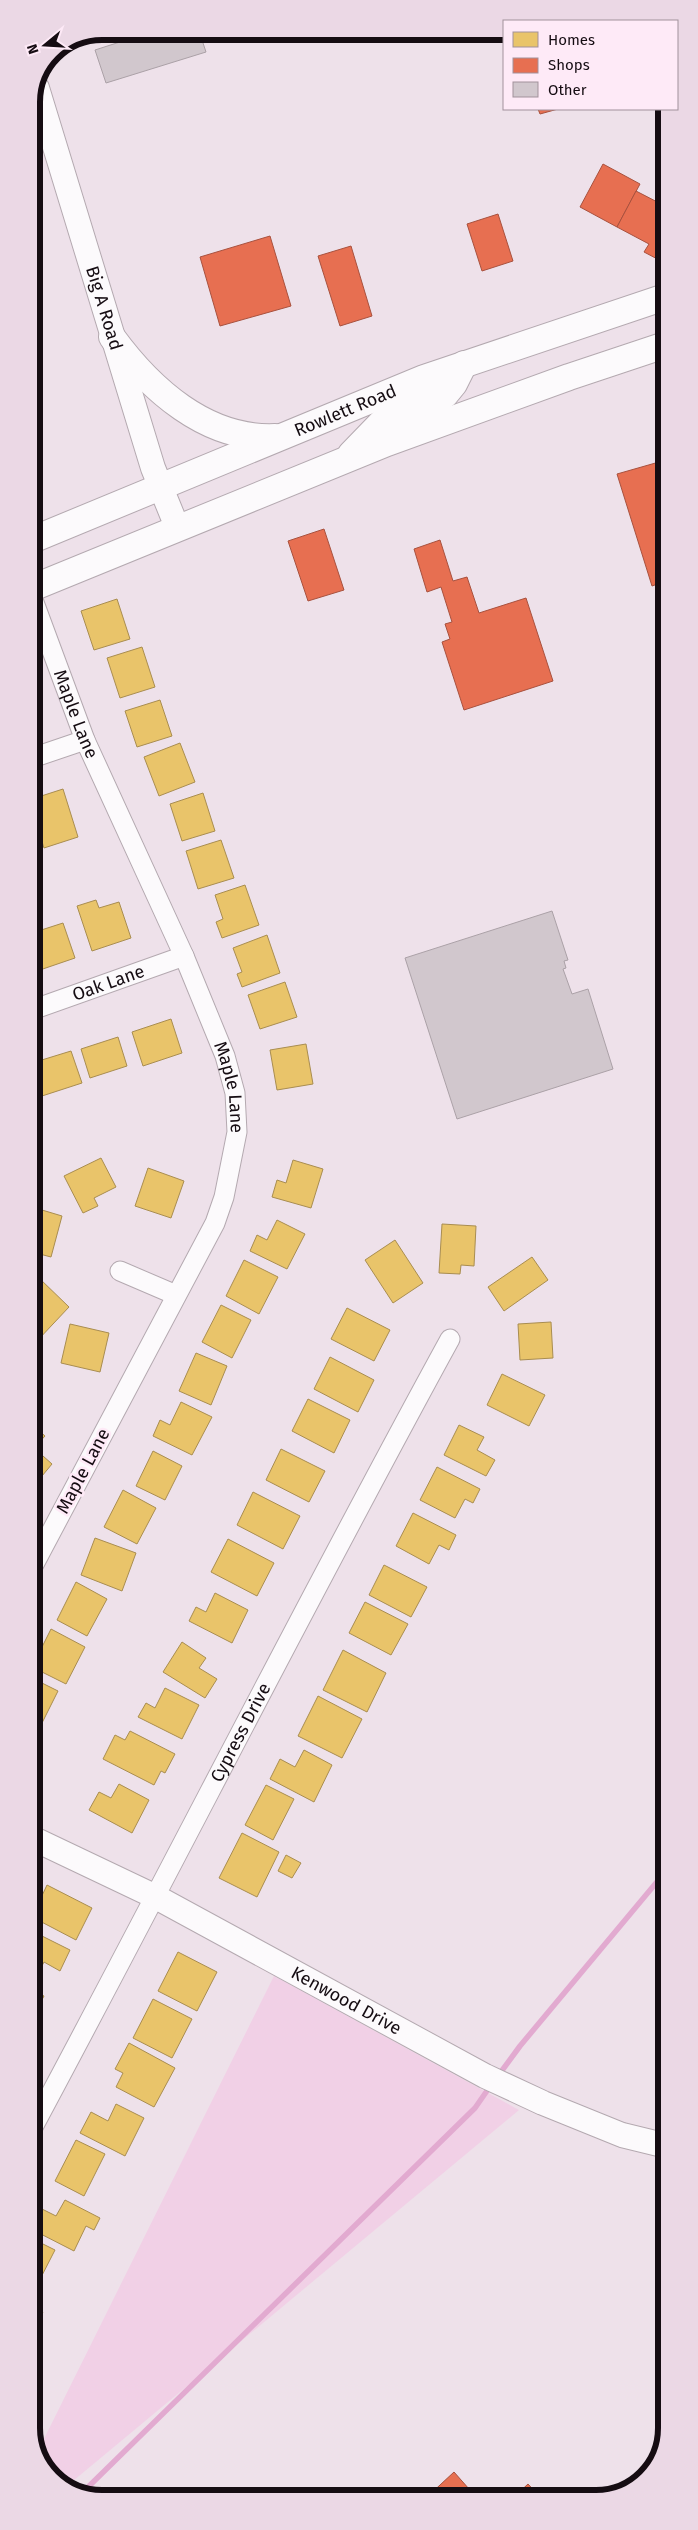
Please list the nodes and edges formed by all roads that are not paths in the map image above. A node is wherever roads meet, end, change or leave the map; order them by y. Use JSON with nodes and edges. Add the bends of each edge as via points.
{"nodes":[{"id":1,"x":40,"y":99,"type":"edge"},
{"id":2,"x":658,"y":300,"type":"edge"},
{"id":3,"x":112,"y":337,"type":"junction"},
{"id":4,"x":658,"y":348,"type":"edge"},
{"id":5,"x":464,"y":364,"type":"junction"},
{"id":6,"x":288,"y":436,"type":"junction"},
{"id":7,"x":346,"y":460,"type":"junction"},
{"id":8,"x":160,"y":486,"type":"junction"},
{"id":9,"x":176,"y":527,"type":"junction"},
{"id":10,"x":40,"y":537,"type":"edge"},
{"id":11,"x":40,"y":585,"type":"edge"},
{"id":12,"x":40,"y":618,"type":"edge"},
{"id":13,"x":86,"y":740,"type":"junction"},
{"id":14,"x":40,"y":755,"type":"edge"},
{"id":15,"x":184,"y":956,"type":"junction"},
{"id":16,"x":40,"y":1007,"type":"edge"},
{"id":17,"x":120,"y":1271,"type":"dead end"},
{"id":18,"x":176,"y":1295,"type":"junction"},
{"id":19,"x":450,"y":1339,"type":"dead end"},
{"id":20,"x":40,"y":1547,"type":"edge"},
{"id":21,"x":40,"y":1842,"type":"edge"},
{"id":22,"x":156,"y":1897,"type":"junction"},
{"id":23,"x":40,"y":2114,"type":"edge"},
{"id":24,"x":658,"y":2144,"type":"edge"}],
"edges":[{"from":1,"to":3,"type":"street","name":"Big A Road"},
{"from":2,"to":5,"type":"main road","name":"Rowlett Road"},
{"from":3,"to":6,"type":"main road","via":[[134,367],[166,398],[189,412],[239,434]]},
{"from":3,"to":8,"type":"street","name":"Big A Road"},
{"from":4,"to":7,"type":"main road"},
{"from":5,"to":6,"type":"main road","name":"Rowlett Road"},
{"from":5,"to":7,"type":"main road","via":[[445,395],[380,423]]},
{"from":6,"to":8,"type":"main road","name":"Rowlett Road"},
{"from":7,"to":9,"type":"main road"},
{"from":8,"to":9,"type":"street","name":"Big A Road"},
{"from":8,"to":10,"type":"main road","name":"Rowlett Road"},
{"from":9,"to":11,"type":"main road"},
{"from":12,"to":13,"type":"street","name":"Maple Lane"},
{"from":13,"to":14,"type":"street"},
{"from":13,"to":15,"type":"street","name":"Maple Lane"},
{"from":15,"to":16,"type":"street","name":"Oak Lane"},
{"from":15,"to":18,"type":"street","name":"Maple Lane","via":[[225,1056],[235,1093],[237,1132],[224,1197],[215,1223]]},
{"from":17,"to":18,"type":"street"},
{"from":18,"to":20,"type":"street","name":"Maple Lane"},
{"from":19,"to":22,"type":"street","name":"Cypress Drive","via":[[254,1704]]},
{"from":21,"to":22,"type":"street","name":"Kenwood Drive"},
{"from":22,"to":23,"type":"street","name":"Cypress Drive"},
{"from":22,"to":24,"type":"street","name":"Kenwood Drive","via":[[527,2096],[622,2135]]}]}
